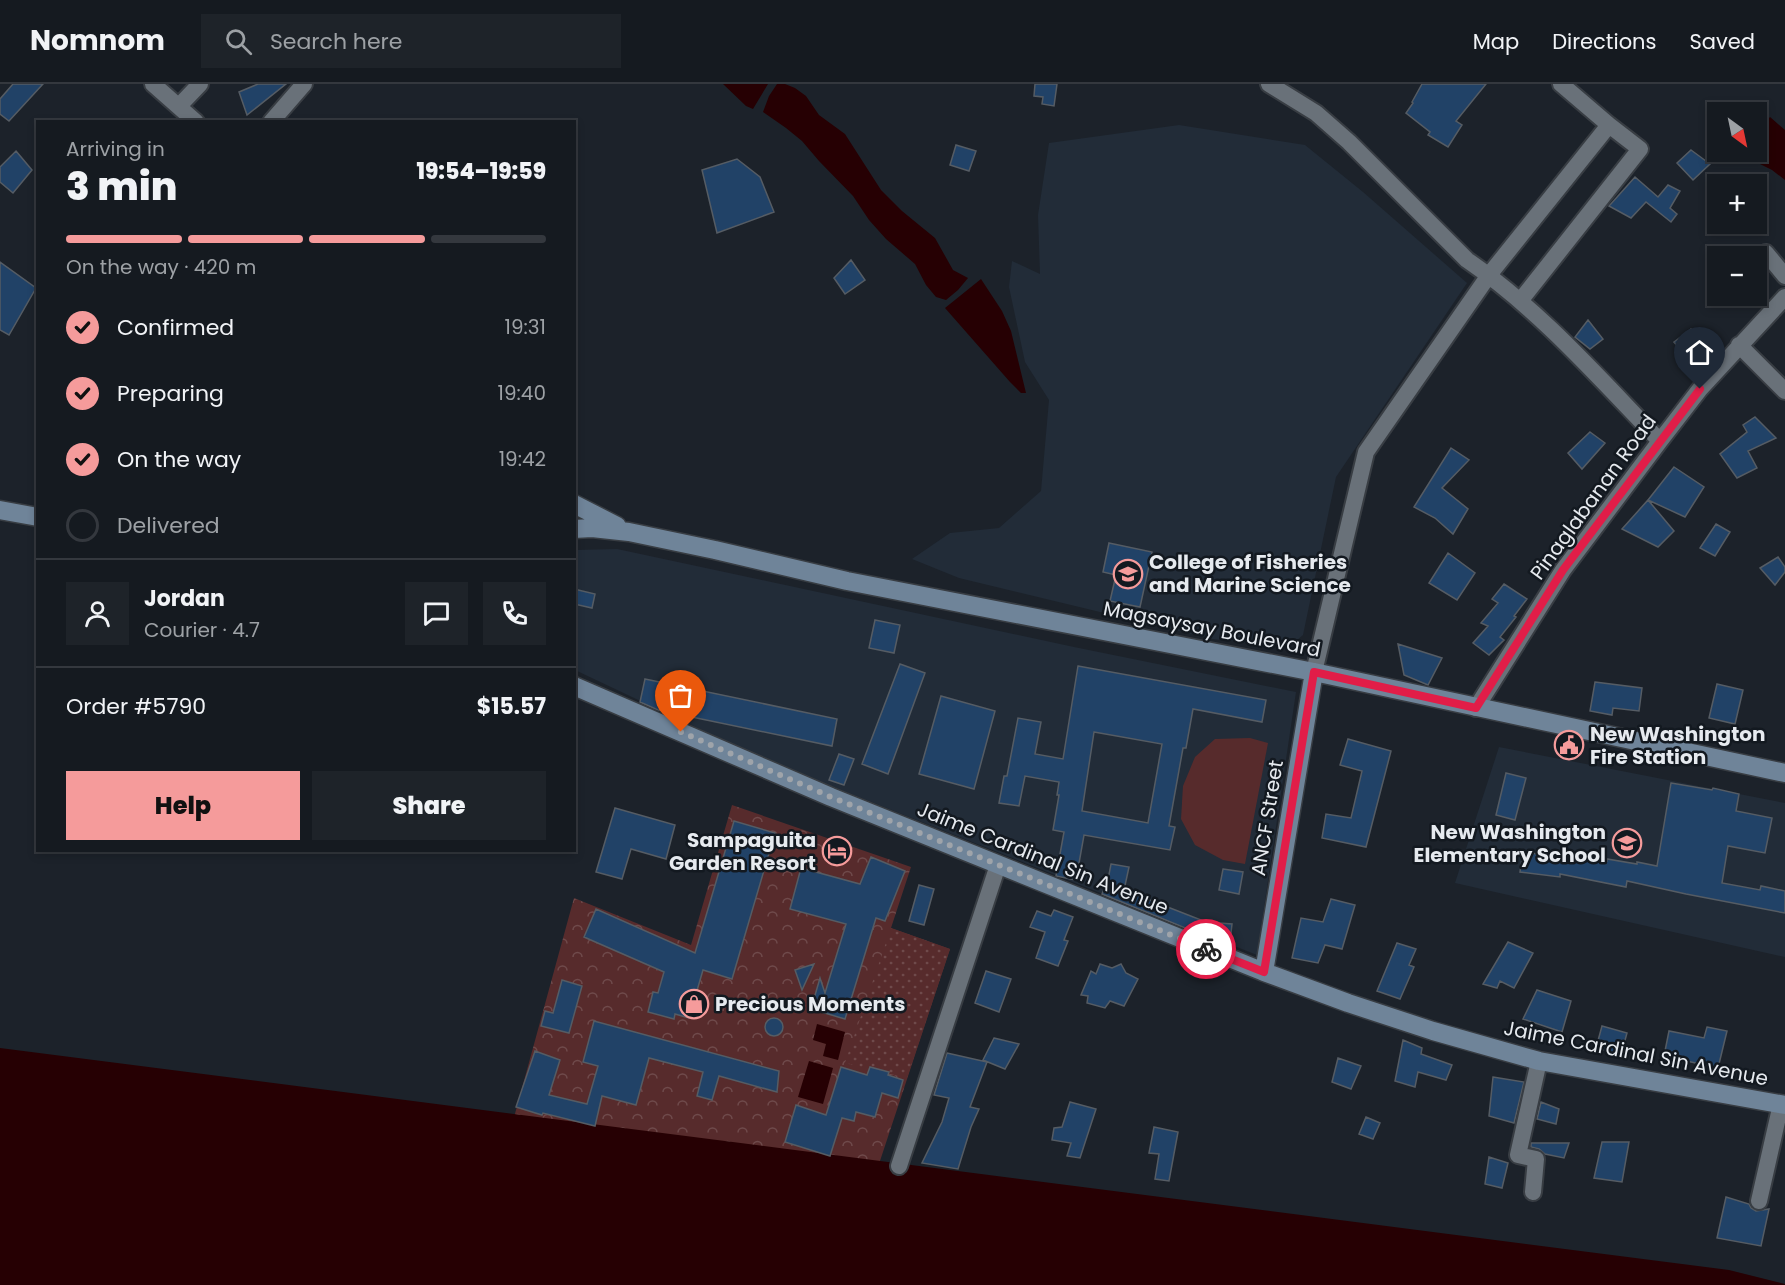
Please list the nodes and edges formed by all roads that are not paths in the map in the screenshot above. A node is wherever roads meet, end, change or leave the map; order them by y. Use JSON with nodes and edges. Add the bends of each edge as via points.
{"nodes":[{"id":1,"x":153,"y":84,"type":"edge"},
{"id":2,"x":201,"y":84,"type":"edge"},
{"id":3,"x":304,"y":84,"type":"edge"},
{"id":4,"x":1269,"y":84,"type":"edge"},
{"id":5,"x":1568,"y":86,"type":"edge"},
{"id":6,"x":179,"y":106,"type":"junction"},
{"id":7,"x":194,"y":120,"type":"edge"},
{"id":8,"x":273,"y":120,"type":"edge"},
{"id":9,"x":1609,"y":125,"type":"junction"},
{"id":10,"x":1767,"y":254,"type":"edge"},
{"id":11,"x":1489,"y":275,"type":"junction"},
{"id":12,"x":1785,"y":276,"type":"edge"},
{"id":13,"x":1785,"y":297,"type":"edge"},
{"id":14,"x":1520,"y":301,"type":"junction"},
{"id":15,"x":1739,"y":345,"type":"junction"},
{"id":16,"x":1785,"y":391,"type":"edge"},
{"id":17,"x":1660,"y":441,"type":"junction"},
{"id":18,"x":576,"y":505,"type":"edge"},
{"id":19,"x":0,"y":510,"type":"edge"},
{"id":20,"x":36,"y":517,"type":"edge"},
{"id":21,"x":576,"y":529,"type":"edge"},
{"id":22,"x":629,"y":532,"type":"junction"},
{"id":23,"x":1314,"y":672,"type":"junction"},
{"id":24,"x":576,"y":687,"type":"edge"},
{"id":25,"x":1476,"y":708,"type":"junction"},
{"id":26,"x":1785,"y":772,"type":"edge"},
{"id":27,"x":998,"y":865,"type":"junction"},
{"id":28,"x":1264,"y":972,"type":"junction"},
{"id":29,"x":1539,"y":1061,"type":"junction"},
{"id":30,"x":1783,"y":1104,"type":"edge"},
{"id":31,"x":899,"y":1167,"type":"dead end"},
{"id":32,"x":1533,"y":1192,"type":"dead end"},
{"id":33,"x":1759,"y":1201,"type":"dead end"}],
"edges":[{"from":1,"to":6,"type":"street"},
{"from":2,"to":6,"type":"street"},
{"from":3,"to":8,"type":"street"},
{"from":4,"to":11,"type":"street","via":[[1316,113],[1467,260]]},
{"from":5,"to":9,"type":"street"},
{"from":6,"to":7,"type":"street"},
{"from":9,"to":11,"type":"street"},
{"from":9,"to":14,"type":"street","via":[[1640,149]]},
{"from":10,"to":12,"type":"street"},
{"from":11,"to":14,"type":"street"},
{"from":11,"to":23,"type":"street","via":[[1366,452]]},
{"from":13,"to":15,"type":"street","name":"Pinaglabanan Road"},
{"from":14,"to":17,"type":"street"},
{"from":15,"to":16,"type":"street"},
{"from":15,"to":17,"type":"street","name":"Pinaglabanan Road"},
{"from":17,"to":25,"type":"street","name":"Pinaglabanan Road","via":[[1563,570]]},
{"from":18,"to":22,"type":"main road","name":"Magsaysay Boulevard"},
{"from":19,"to":20,"type":"main road"},
{"from":21,"to":22,"type":"main road","name":"Magsaysay Boulevard"},
{"from":22,"to":23,"type":"main road","name":"Magsaysay Boulevard","via":[[847,581]]},
{"from":23,"to":25,"type":"main road","name":"Magsaysay Boulevard"},
{"from":23,"to":28,"type":"main road","name":"ANCF Street"},
{"from":24,"to":27,"type":"main road","name":"Jaime Cardinal Sin Avenue"},
{"from":25,"to":26,"type":"main road","name":"Magsaysay Boulevard"},
{"from":27,"to":28,"type":"main road","name":"Jaime Cardinal Sin Avenue"},
{"from":27,"to":31,"type":"street"},
{"from":28,"to":29,"type":"main road","name":"Jaime Cardinal Sin Avenue","via":[[1433,1031]]},
{"from":29,"to":30,"type":"main road","name":"Jaime Cardinal Sin Avenue"},
{"from":29,"to":32,"type":"street","via":[[1518,1155],[1536,1159]]},
{"from":30,"to":33,"type":"street"}]}
